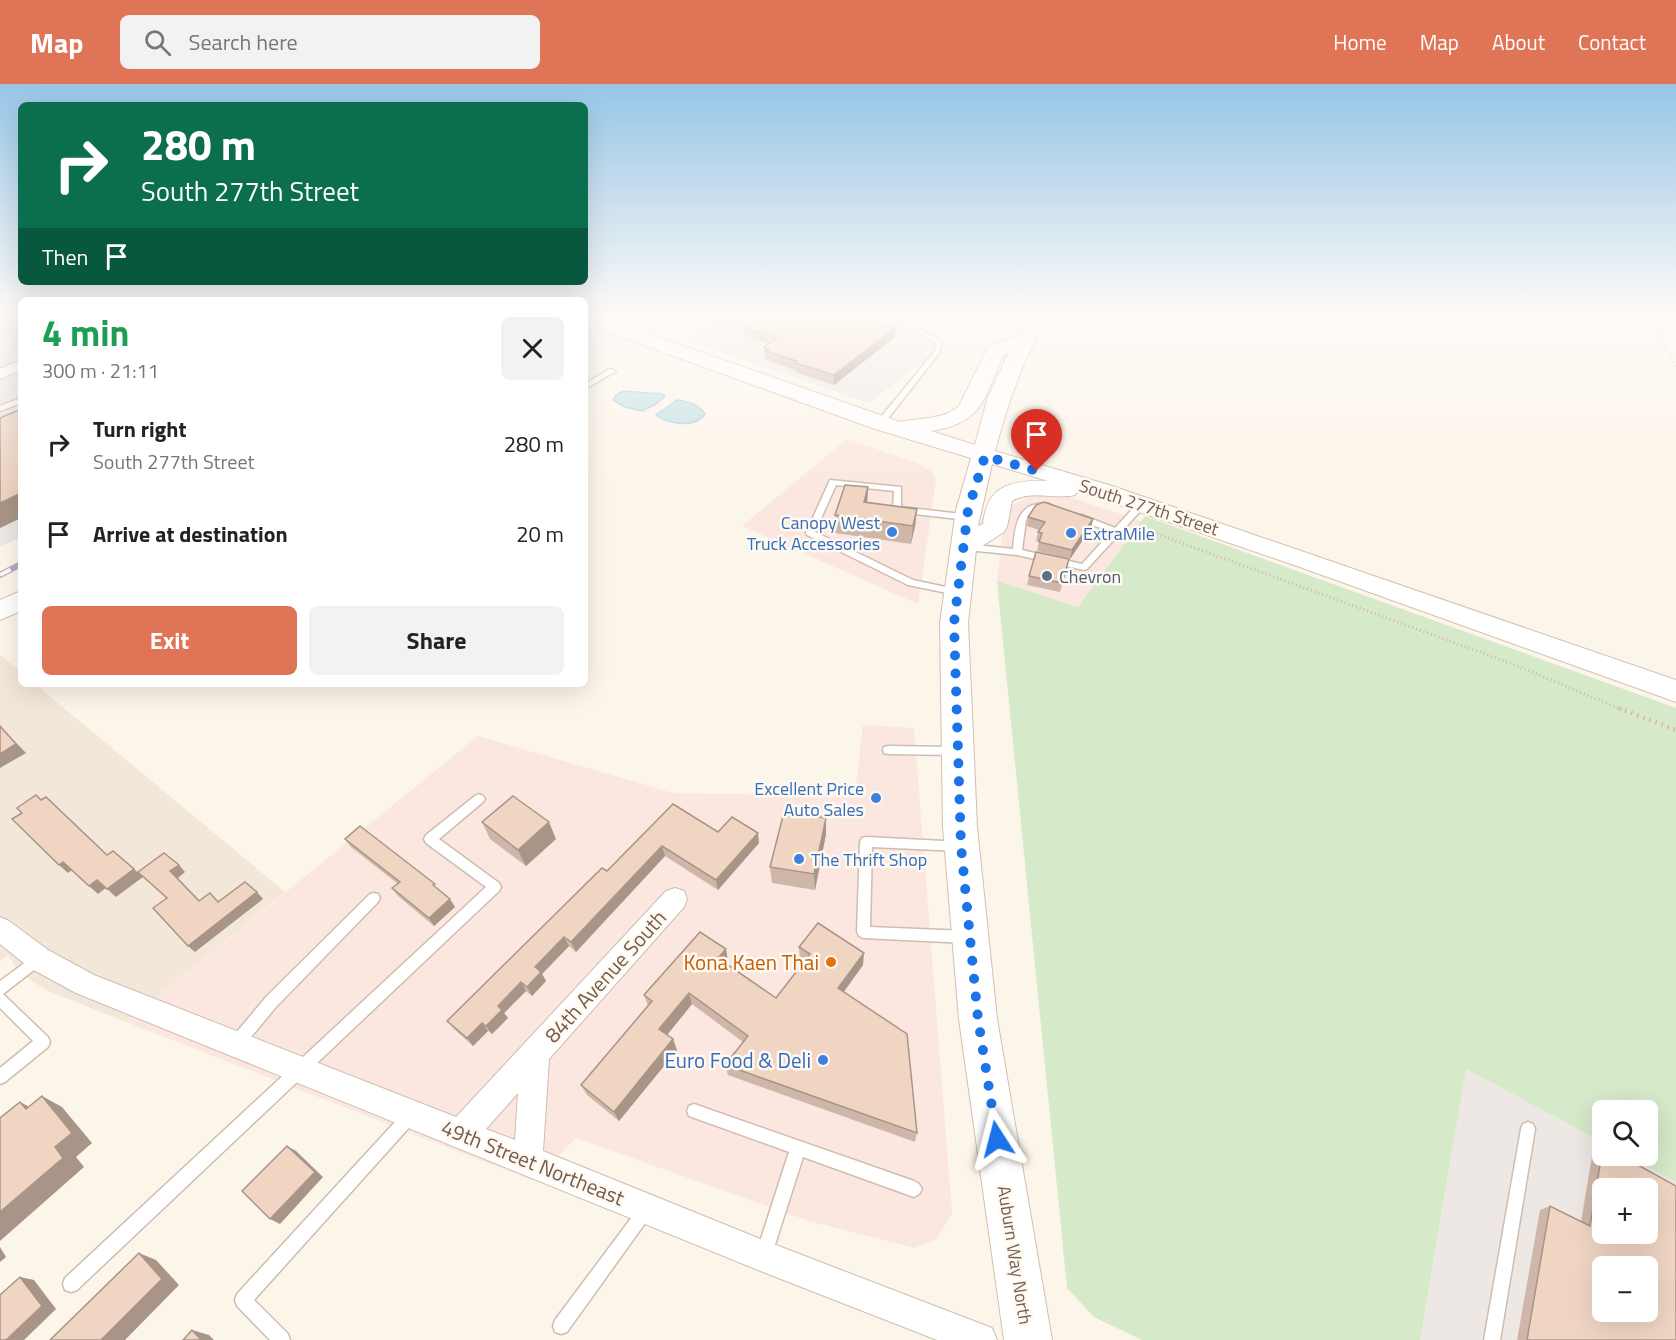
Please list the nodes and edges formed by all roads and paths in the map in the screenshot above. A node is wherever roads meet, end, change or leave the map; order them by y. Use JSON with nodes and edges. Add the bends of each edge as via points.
{"nodes":[{"id":1,"x":608,"y":374,"type":"edge"},
{"id":2,"x":743,"y":374,"type":"edge"},
{"id":3,"x":923,"y":374,"type":"edge"},
{"id":4,"x":984,"y":374,"type":"edge"},
{"id":5,"x":1010,"y":374,"type":"edge"},
{"id":6,"x":588,"y":385,"type":"edge"},
{"id":7,"x":18,"y":401,"type":"edge"},
{"id":8,"x":0,"y":409,"type":"edge"},
{"id":9,"x":889,"y":425,"type":"junction"},
{"id":10,"x":985,"y":456,"type":"junction"},
{"id":11,"x":1057,"y":509,"type":"edge"},
{"id":12,"x":1134,"y":509,"type":"junction"},
{"id":13,"x":1067,"y":513,"type":"edge"},
{"id":14,"x":967,"y":518,"type":"junction"},
{"id":15,"x":1118,"y":532,"type":"junction"},
{"id":16,"x":963,"y":547,"type":"junction"},
{"id":17,"x":1017,"y":552,"type":"junction"},
{"id":18,"x":957,"y":592,"type":"junction"},
{"id":19,"x":18,"y":602,"type":"edge"},
{"id":20,"x":0,"y":611,"type":"edge"},
{"id":21,"x":1676,"y":692,"type":"edge"},
{"id":22,"x":1676,"y":730,"type":"edge"},
{"id":23,"x":888,"y":750,"type":"dead end"},
{"id":24,"x":957,"y":751,"type":"junction"},
{"id":25,"x":479,"y":799,"type":"dead end"},
{"id":26,"x":961,"y":846,"type":"junction"},
{"id":27,"x":374,"y":898,"type":"dead end"},
{"id":28,"x":675,"y":899,"type":"dead end"},
{"id":29,"x":0,"y":929,"type":"edge"},
{"id":30,"x":970,"y":937,"type":"junction"},
{"id":31,"x":39,"y":959,"type":"junction"},
{"id":32,"x":0,"y":989,"type":"edge"},
{"id":33,"x":0,"y":999,"type":"edge"},
{"id":34,"x":235,"y":1044,"type":"junction"},
{"id":35,"x":535,"y":1053,"type":"junction"},
{"id":36,"x":298,"y":1069,"type":"junction"},
{"id":37,"x":0,"y":1077,"type":"edge"},
{"id":38,"x":694,"y":1111,"type":"dead end"},
{"id":39,"x":412,"y":1114,"type":"junction"},
{"id":40,"x":1528,"y":1129,"type":"dead end"},
{"id":41,"x":461,"y":1134,"type":"junction"},
{"id":42,"x":798,"y":1148,"type":"junction"},
{"id":43,"x":528,"y":1160,"type":"junction"},
{"id":44,"x":914,"y":1190,"type":"dead end"},
{"id":45,"x":648,"y":1208,"type":"junction"},
{"id":46,"x":763,"y":1256,"type":"junction"},
{"id":47,"x":71,"y":1284,"type":"dead end"},
{"id":48,"x":561,"y":1326,"type":"dead end"},
{"id":49,"x":282,"y":1340,"type":"edge"},
{"id":50,"x":980,"y":1340,"type":"edge"},
{"id":51,"x":1028,"y":1340,"type":"edge"},
{"id":52,"x":1492,"y":1340,"type":"edge"}],
"edges":[{"from":1,"to":6,"type":"lane"},
{"from":2,"to":9,"type":"main road","name":"South 277th Street"},
{"from":3,"to":9,"type":"lane"},
{"from":4,"to":9,"type":"main road","via":[[963,414],[948,422]]},
{"from":5,"to":10,"type":"main road","name":"Auburn Way North","via":[[998,400]]},
{"from":7,"to":8,"type":"lane"},
{"from":9,"to":10,"type":"main road","name":"South 277th Street"},
{"from":10,"to":12,"type":"main road","name":"South 277th Street"},
{"from":10,"to":14,"type":"main road","name":"Auburn Way North"},
{"from":11,"to":17,"type":"lane","via":[[1039,506],[1026,511],[1019,524]]},
{"from":12,"to":15,"type":"lane"},
{"from":12,"to":16,"type":"main road","via":[[1070,490],[1017,490],[999,503],[995,527]]},
{"from":12,"to":21,"type":"main road","name":"South 277th Street"},
{"from":12,"to":22,"type":"path"},
{"from":13,"to":15,"type":"lane"},
{"from":14,"to":16,"type":"main road","name":"Auburn Way North"},
{"from":14,"to":18,"type":"lane","via":[[897,509],[898,489],[833,482],[810,533],[911,583]]},
{"from":15,"to":17,"type":"lane","via":[[1084,567]]},
{"from":16,"to":17,"type":"lane"},
{"from":16,"to":18,"type":"main road","name":"Auburn Way North"},
{"from":18,"to":24,"type":"main road","name":"Auburn Way North"},
{"from":19,"to":20,"type":"main road"},
{"from":23,"to":24,"type":"lane"},
{"from":24,"to":26,"type":"main road","name":"Auburn Way North"},
{"from":25,"to":36,"type":"lane","via":[[430,839],[495,887]]},
{"from":26,"to":30,"type":"main road","name":"Auburn Way North"},
{"from":26,"to":30,"type":"lane","via":[[866,842],[863,932]]},
{"from":27,"to":34,"type":"lane"},
{"from":28,"to":35,"type":"street","name":"84th Avenue South"},
{"from":29,"to":31,"type":"street","name":"49th Street Northeast"},
{"from":30,"to":51,"type":"main road","name":"Auburn Way North","via":[[978,1019]]},
{"from":31,"to":32,"type":"lane"},
{"from":31,"to":34,"type":"street","name":"49th Street Northeast","via":[[85,984]]},
{"from":33,"to":37,"type":"lane","via":[[43,1042]]},
{"from":34,"to":36,"type":"street","name":"49th Street Northeast"},
{"from":35,"to":41,"type":"street","name":"84th Avenue South"},
{"from":35,"to":43,"type":"street","name":"84th Avenue South"},
{"from":36,"to":39,"type":"street","name":"49th Street Northeast"},
{"from":36,"to":47,"type":"lane"},
{"from":38,"to":42,"type":"lane"},
{"from":39,"to":41,"type":"street","name":"49th Street Northeast"},
{"from":39,"to":49,"type":"lane","via":[[243,1300]]},
{"from":40,"to":52,"type":"lane"},
{"from":41,"to":43,"type":"street","name":"49th Street Northeast"},
{"from":42,"to":44,"type":"lane"},
{"from":42,"to":46,"type":"lane"},
{"from":43,"to":45,"type":"street","name":"49th Street Northeast"},
{"from":45,"to":46,"type":"street","name":"49th Street Northeast"},
{"from":45,"to":48,"type":"lane"},
{"from":46,"to":50,"type":"street","name":"49th Street Northeast"}]}
